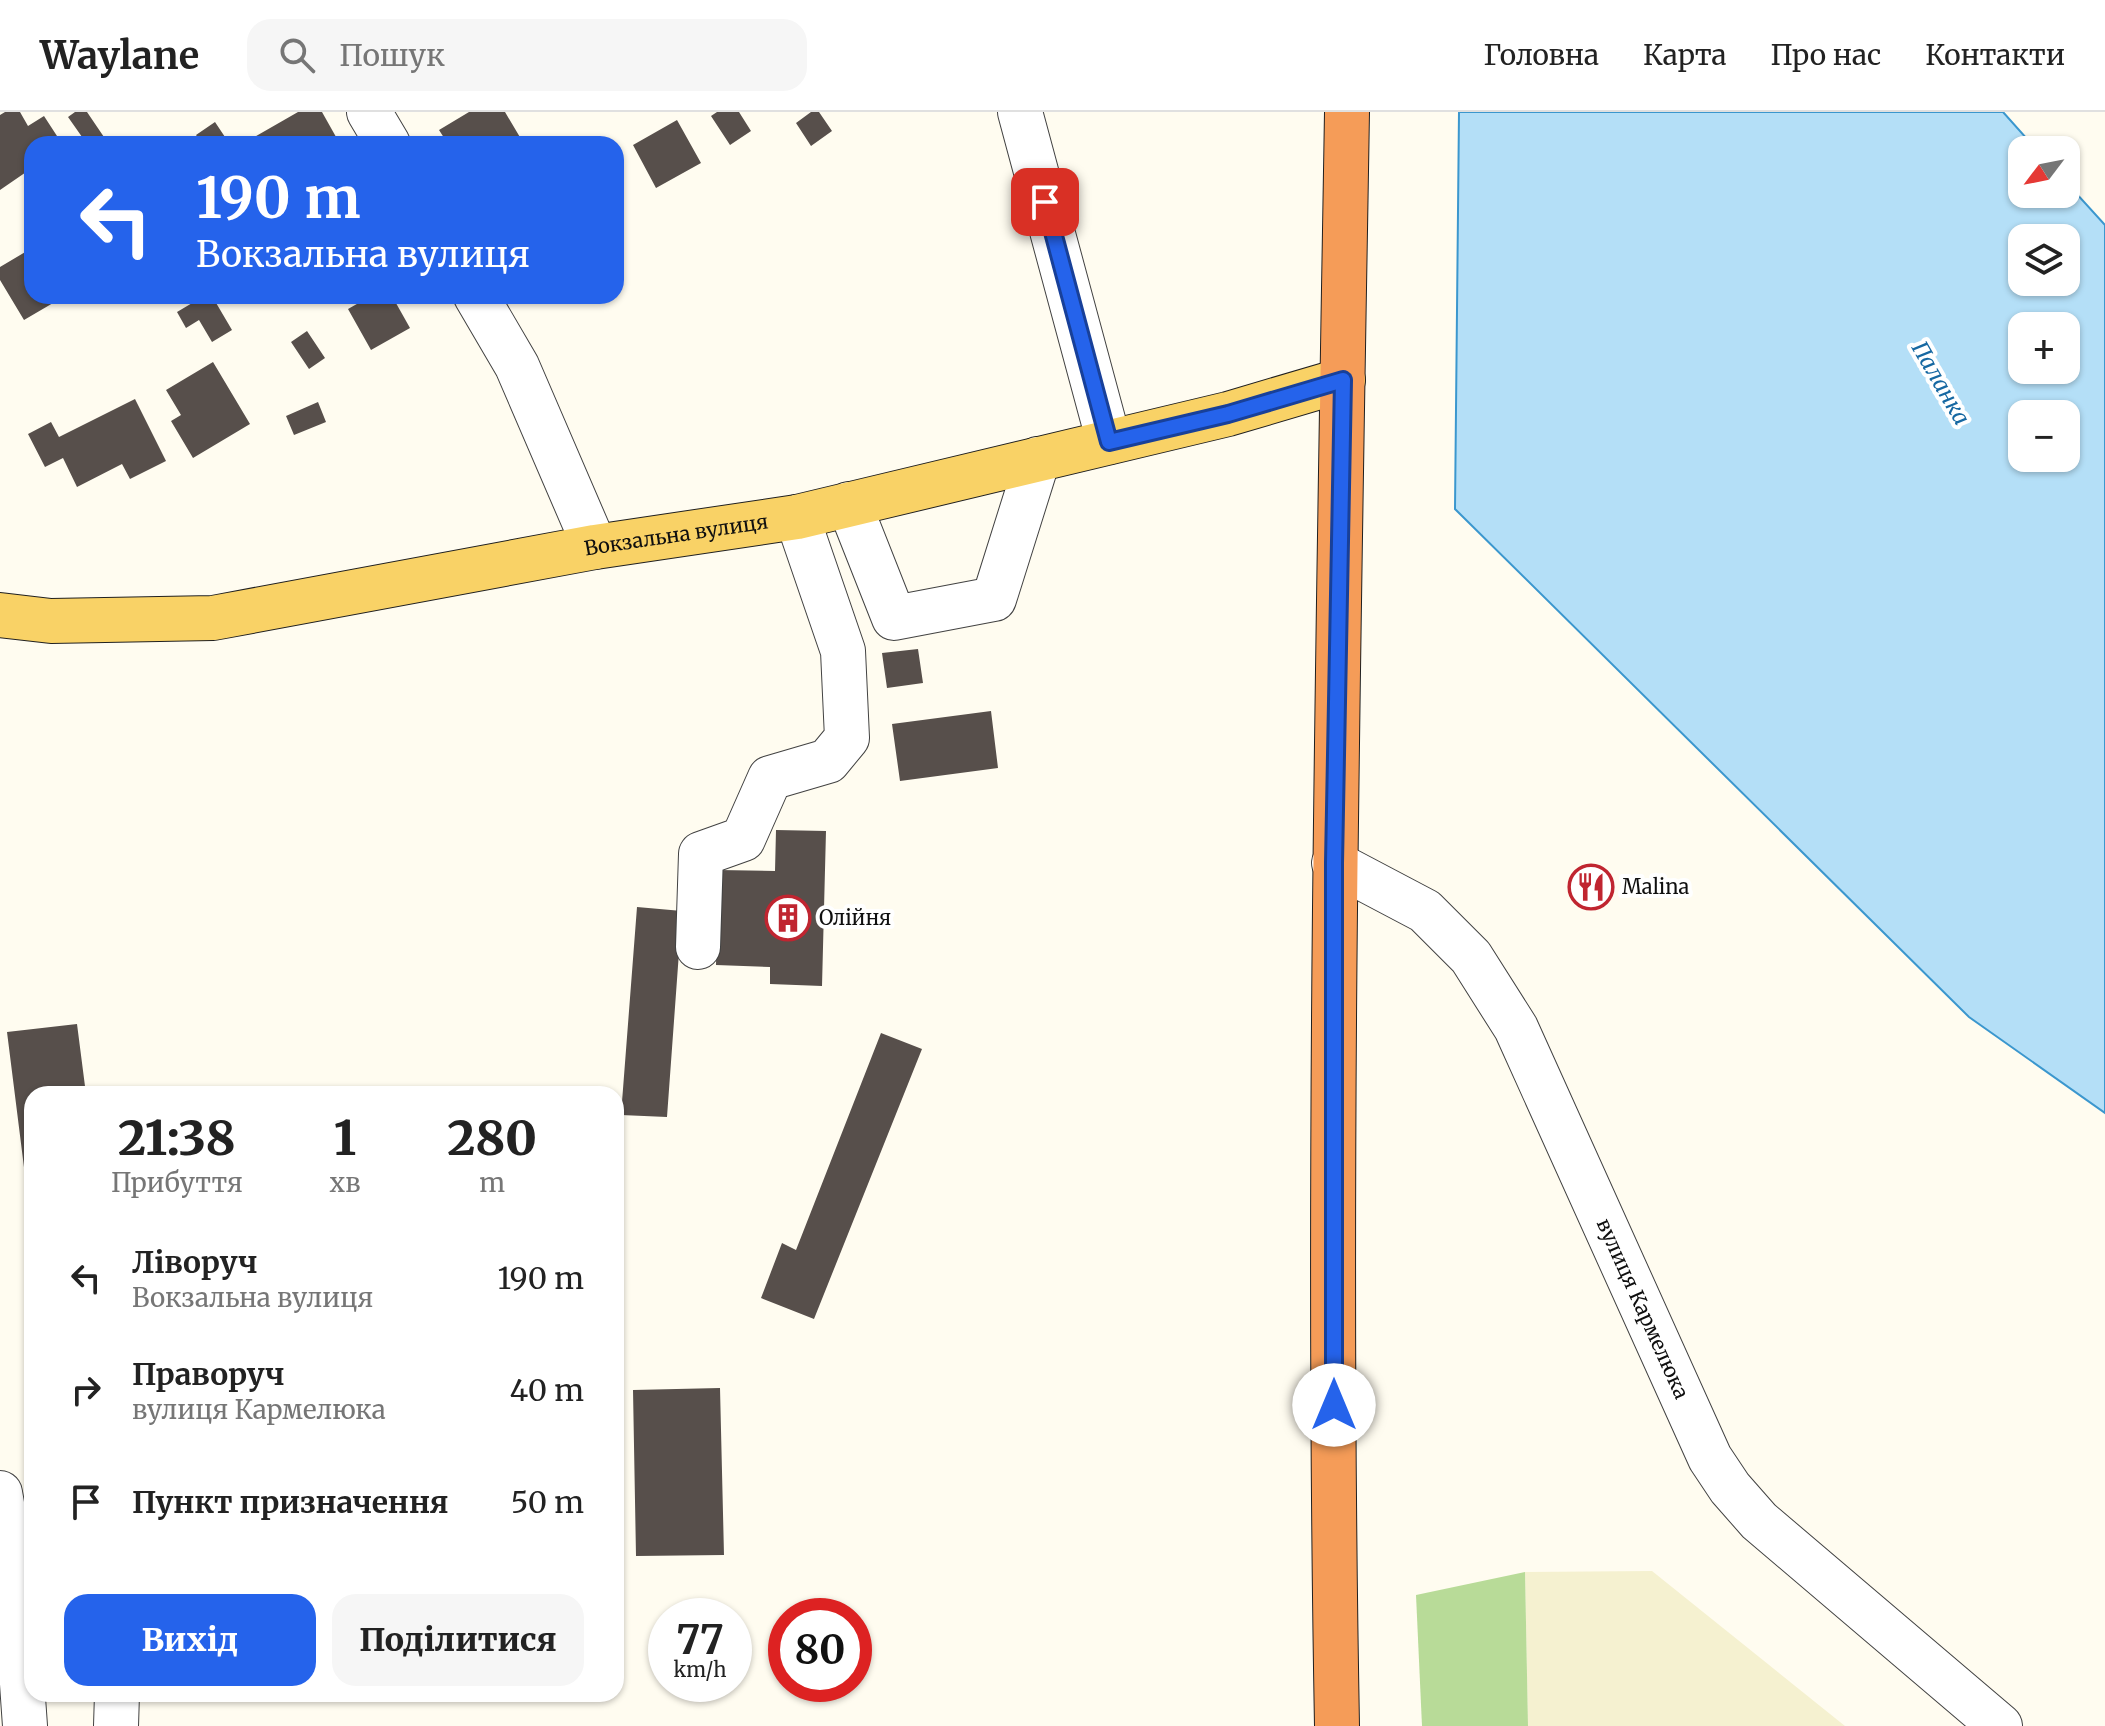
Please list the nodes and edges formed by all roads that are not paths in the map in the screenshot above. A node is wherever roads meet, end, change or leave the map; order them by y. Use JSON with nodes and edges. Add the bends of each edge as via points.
{"nodes":[{"id":1,"x":369,"y":112,"type":"edge"},
{"id":2,"x":1020,"y":112,"type":"edge"},
{"id":3,"x":1347,"y":112,"type":"edge"},
{"id":4,"x":383,"y":136,"type":"edge"},
{"id":5,"x":481,"y":304,"type":"edge"},
{"id":6,"x":1343,"y":380,"type":"junction"},
{"id":7,"x":1109,"y":442,"type":"junction"},
{"id":8,"x":1038,"y":459,"type":"junction"},
{"id":9,"x":849,"y":504,"type":"junction"},
{"id":10,"x":797,"y":517,"type":"junction"},
{"id":11,"x":595,"y":547,"type":"junction"},
{"id":12,"x":0,"y":615,"type":"edge"},
{"id":13,"x":1334,"y":863,"type":"junction"},
{"id":14,"x":698,"y":947,"type":"dead end"},
{"id":15,"x":0,"y":1493,"type":"edge"},
{"id":16,"x":23,"y":1569,"type":"edge"},
{"id":17,"x":24,"y":1648,"type":"edge"},
{"id":18,"x":25,"y":1702,"type":"edge"},
{"id":19,"x":117,"y":1702,"type":"edge"},
{"id":20,"x":25,"y":1726,"type":"edge"},
{"id":21,"x":116,"y":1726,"type":"edge"},
{"id":22,"x":1337,"y":1726,"type":"edge"},
{"id":23,"x":2000,"y":1726,"type":"edge"}],
"edges":[{"from":1,"to":4,"type":"street"},
{"from":2,"to":7,"type":"street"},
{"from":3,"to":6,"type":"highway"},
{"from":5,"to":11,"type":"street","via":[[517,366]]},
{"from":6,"to":7,"type":"main road","name":"Вокзальна вулиця"},
{"from":6,"to":13,"type":"highway"},
{"from":7,"to":8,"type":"main road","name":"Вокзальна вулиця"},
{"from":8,"to":9,"type":"main road","name":"Вокзальна вулиця"},
{"from":8,"to":9,"type":"street","via":[[994,599],[894,618]]},
{"from":9,"to":10,"type":"main road","name":"Вокзальна вулиця"},
{"from":10,"to":11,"type":"main road","name":"Вокзальна вулиця"},
{"from":10,"to":14,"type":"street","via":[[843,651],[847,738],[828,761],[770,778],[743,839],[701,854]]},
{"from":11,"to":12,"type":"main road","name":"Вокзальна вулиця","via":[[213,618],[51,621]]},
{"from":13,"to":22,"type":"highway"},
{"from":13,"to":23,"type":"street","name":"вулиця Кармелюка","via":[[1425,911],[1471,957],[1516,1028],[1710,1458],[1730,1488],[1759,1521]]},
{"from":15,"to":16,"type":"street"},
{"from":16,"to":17,"type":"street"},
{"from":18,"to":20,"type":"street"},
{"from":19,"to":21,"type":"street"}]}
